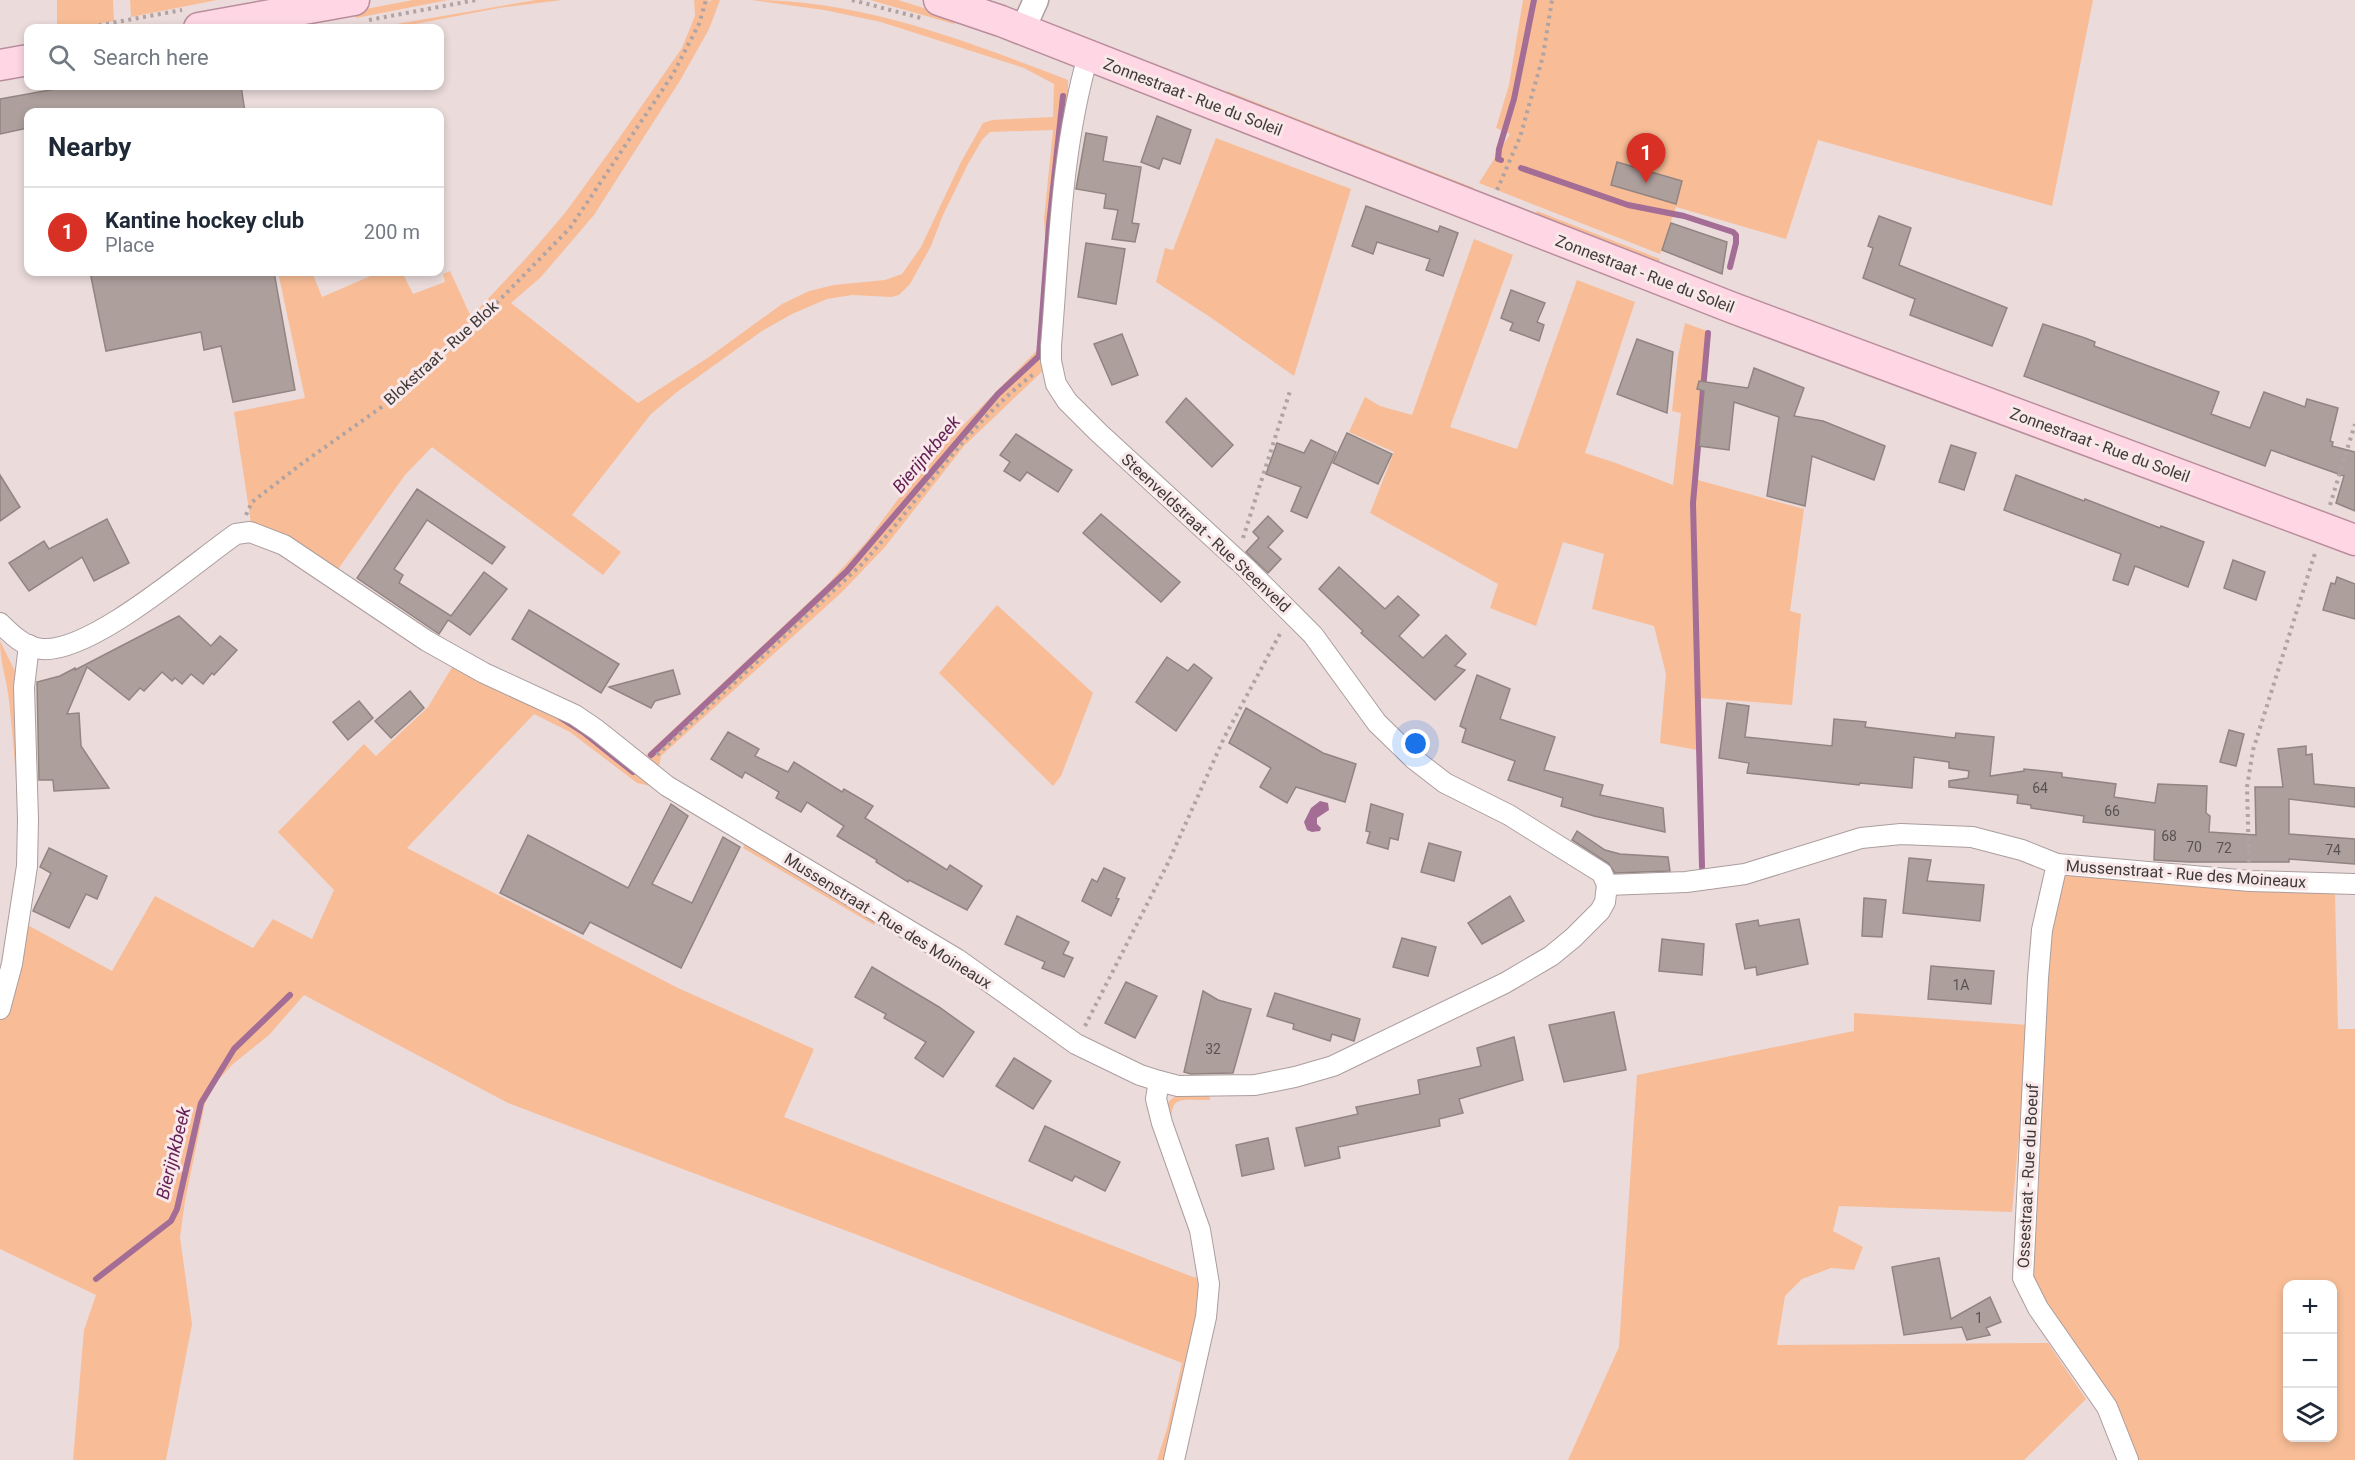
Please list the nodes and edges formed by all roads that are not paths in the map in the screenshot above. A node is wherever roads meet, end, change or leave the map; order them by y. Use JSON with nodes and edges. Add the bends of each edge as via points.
{"nodes":[{"id":1,"x":939,"y":0,"type":"edge"},
{"id":2,"x":1036,"y":0,"type":"edge"},
{"id":3,"x":359,"y":10,"type":"edge"},
{"id":4,"x":194,"y":19,"type":"edge"},
{"id":5,"x":1022,"y":30,"type":"junction"},
{"id":6,"x":1088,"y":56,"type":"junction"},
{"id":7,"x":24,"y":61,"type":"edge"},
{"id":8,"x":0,"y":65,"type":"edge"},
{"id":9,"x":2355,"y":540,"type":"edge"},
{"id":10,"x":0,"y":623,"type":"edge"},
{"id":11,"x":29,"y":645,"type":"junction"},
{"id":12,"x":2056,"y":864,"type":"junction"},
{"id":13,"x":2355,"y":884,"type":"edge"},
{"id":14,"x":1607,"y":885,"type":"junction"},
{"id":15,"x":0,"y":1009,"type":"edge"},
{"id":16,"x":1159,"y":1081,"type":"junction"},
{"id":17,"x":1174,"y":1460,"type":"edge"},
{"id":18,"x":2128,"y":1460,"type":"edge"}],
"edges":[{"from":1,"to":5,"type":"main road","name":"Zonnestraat - Rue du Soleil"},
{"from":2,"to":5,"type":"street"},
{"from":3,"to":4,"type":"main road"},
{"from":5,"to":6,"type":"main road","name":"Zonnestraat - Rue du Soleil"},
{"from":6,"to":9,"type":"main road","name":"Zonnestraat - Rue du Soleil","via":[[1803,334]]},
{"from":6,"to":14,"type":"street","name":"Steenveldstraat - Rue Steenveld","via":[[1076,100],[1056,267],[1051,361],[1056,384],[1067,401],[1314,635],[1377,723],[1414,759],[1445,783],[1578,856],[1602,873]]},
{"from":7,"to":8,"type":"main road"},
{"from":10,"to":11,"type":"street"},
{"from":11,"to":15,"type":"street","via":[[24,687],[27,866],[12,964]]},
{"from":11,"to":16,"type":"street","name":"Mussenstraat - Rue des Moineaux","via":[[52,649],[87,637],[132,612],[236,534],[250,532],[284,545],[427,641],[484,673],[575,715],[667,786],[957,959],[1076,1044]]},
{"from":12,"to":13,"type":"street","name":"Mussenstraat - Rue des Moineaux","via":[[2250,880]]},
{"from":12,"to":14,"type":"street","name":"Mussenstraat - Rue des Moineaux","via":[[1972,837],[1901,834],[1861,838],[1746,874],[1668,884]]},
{"from":12,"to":18,"type":"street","name":"Ossestraat - Rue du Boeuf","via":[[2042,930],[2024,1278],[2038,1308],[2107,1407]]},
{"from":14,"to":16,"type":"street","name":"Mussenstraat - Rue des Moineaux","via":[[1600,911],[1551,956],[1505,983],[1333,1066],[1256,1084],[1178,1086]]},
{"from":16,"to":17,"type":"street","via":[[1156,1099],[1200,1230],[1209,1284],[1206,1317]]}]}
